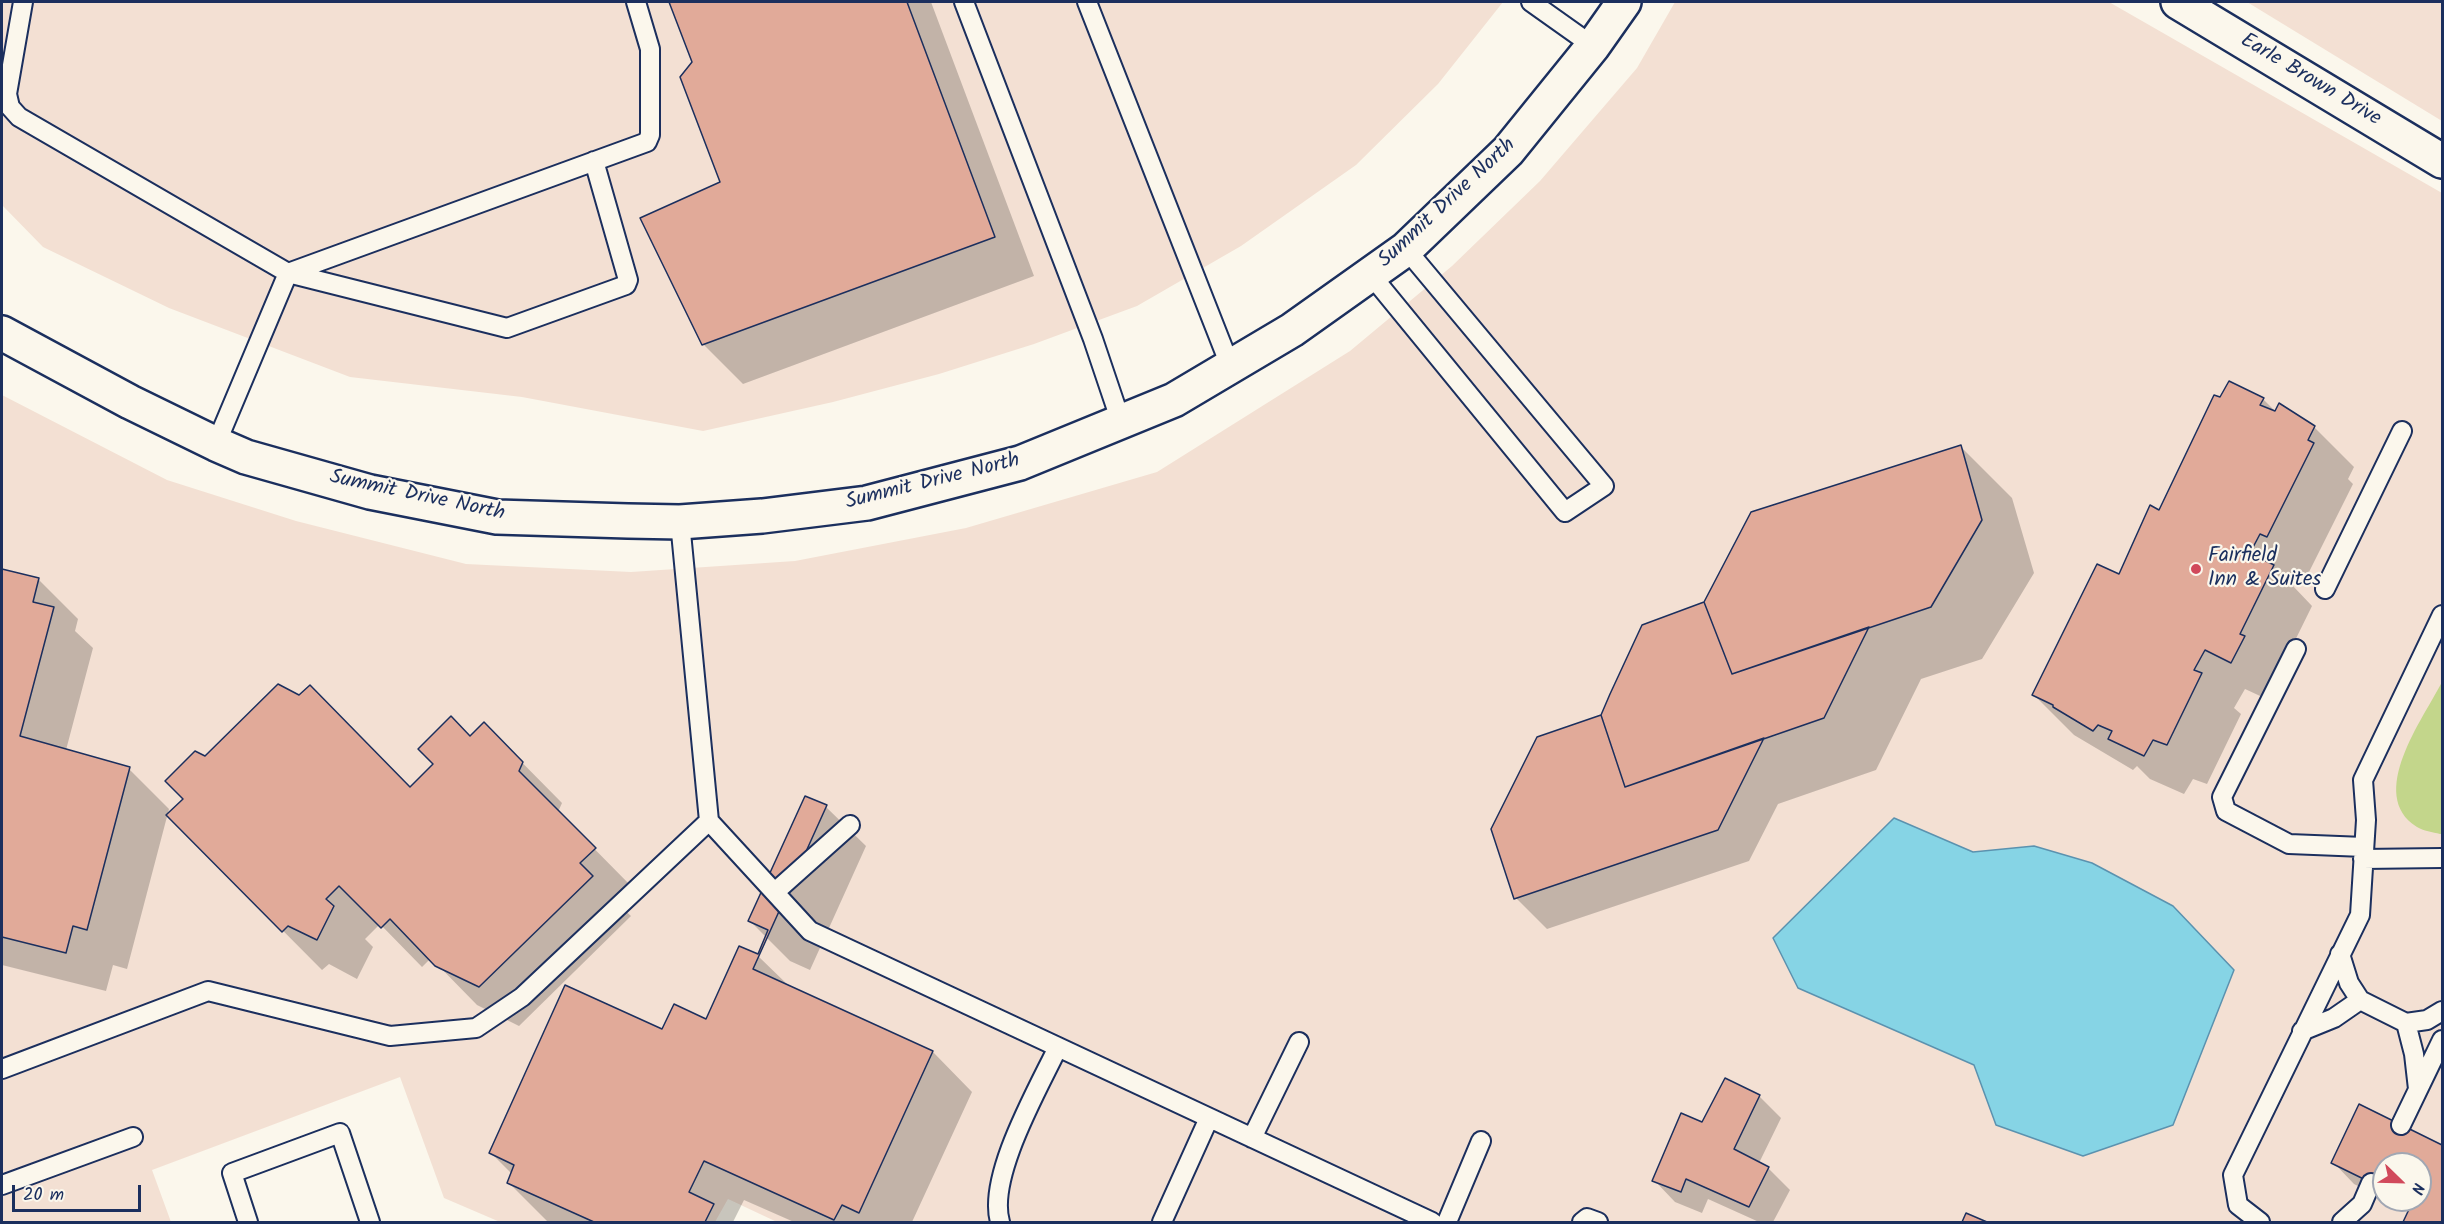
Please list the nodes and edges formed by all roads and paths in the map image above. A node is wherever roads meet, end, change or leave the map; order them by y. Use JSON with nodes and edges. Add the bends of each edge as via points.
{"nodes":[{"id":1,"x":23,"y":2,"type":"edge"},
{"id":2,"x":636,"y":2,"type":"edge"},
{"id":3,"x":964,"y":2,"type":"edge"},
{"id":4,"x":1087,"y":2,"type":"edge"},
{"id":5,"x":1531,"y":2,"type":"edge"},
{"id":6,"x":1624,"y":2,"type":"edge"},
{"id":7,"x":2178,"y":2,"type":"edge"},
{"id":8,"x":1593,"y":46,"type":"junction"},
{"id":9,"x":594,"y":161,"type":"junction"},
{"id":10,"x":2442,"y":161,"type":"edge"},
{"id":11,"x":1406,"y":249,"type":"junction"},
{"id":12,"x":288,"y":273,"type":"junction"},
{"id":13,"x":1371,"y":275,"type":"junction"},
{"id":14,"x":2,"y":333,"type":"edge"},
{"id":15,"x":1231,"y":368,"type":"junction"},
{"id":16,"x":1121,"y":422,"type":"junction"},
{"id":17,"x":2402,"y":431,"type":"dead end"},
{"id":18,"x":216,"y":444,"type":"junction"},
{"id":19,"x":680,"y":522,"type":"junction"},
{"id":20,"x":2325,"y":589,"type":"dead end"},
{"id":21,"x":2442,"y":615,"type":"edge"},
{"id":22,"x":2295,"y":648,"type":"dead end"},
{"id":23,"x":709,"y":820,"type":"junction"},
{"id":24,"x":850,"y":825,"type":"dead end"},
{"id":25,"x":2364,"y":853,"type":"junction"},
{"id":26,"x":2442,"y":858,"type":"edge"},
{"id":27,"x":775,"y":892,"type":"junction"},
{"id":28,"x":2340,"y":954,"type":"junction"},
{"id":29,"x":2360,"y":1000,"type":"junction"},
{"id":30,"x":2442,"y":1011,"type":"edge"},
{"id":31,"x":2406,"y":1023,"type":"junction"},
{"id":32,"x":2302,"y":1031,"type":"junction"},
{"id":33,"x":2442,"y":1040,"type":"edge"},
{"id":34,"x":1299,"y":1042,"type":"dead end"},
{"id":35,"x":1058,"y":1047,"type":"junction"},
{"id":36,"x":2,"y":1069,"type":"edge"},
{"id":37,"x":2418,"y":1089,"type":"junction"},
{"id":38,"x":1209,"y":1118,"type":"junction"},
{"id":39,"x":2401,"y":1125,"type":"dead end"},
{"id":40,"x":133,"y":1137,"type":"dead end"},
{"id":41,"x":1252,"y":1138,"type":"junction"},
{"id":42,"x":1480,"y":1141,"type":"dead end"},
{"id":43,"x":2371,"y":1183,"type":"dead end"},
{"id":44,"x":2,"y":1185,"type":"edge"},
{"id":45,"x":248,"y":1222,"type":"edge"},
{"id":46,"x":370,"y":1222,"type":"edge"},
{"id":47,"x":1000,"y":1222,"type":"edge"},
{"id":48,"x":1162,"y":1222,"type":"edge"},
{"id":49,"x":1432,"y":1222,"type":"edge"},
{"id":50,"x":1447,"y":1222,"type":"edge"},
{"id":51,"x":1582,"y":1222,"type":"edge"},
{"id":52,"x":1598,"y":1222,"type":"edge"},
{"id":53,"x":2260,"y":1222,"type":"edge"},
{"id":54,"x":2342,"y":1222,"type":"edge"}],
"edges":[{"from":1,"to":12,"type":"lane","via":[[7,94],[10,107],[20,117]]},
{"from":2,"to":9,"type":"lane","via":[[650,49],[649,139]]},
{"from":3,"to":16,"type":"lane"},
{"from":4,"to":15,"type":"lane"},
{"from":5,"to":8,"type":"lane"},
{"from":6,"to":8,"type":"street","name":"Summit Drive North"},
{"from":7,"to":10,"type":"street","name":"Earle Brown Drive"},
{"from":8,"to":11,"type":"street","name":"Summit Drive North","via":[[1508,151]]},
{"from":9,"to":12,"type":"lane"},
{"from":9,"to":12,"type":"lane","via":[[627,282],[514,327]]},
{"from":11,"to":13,"type":"street","name":"Summit Drive North"},
{"from":11,"to":13,"type":"lane","via":[[1604,486],[1565,512]]},
{"from":12,"to":18,"type":"lane"},
{"from":13,"to":15,"type":"street","name":"Summit Drive North"},
{"from":14,"to":18,"type":"street","name":"Summit Drive North"},
{"from":15,"to":16,"type":"street","name":"Summit Drive North","via":[[1174,400]]},
{"from":16,"to":19,"type":"street","name":"Summit Drive North","via":[[1020,463],[867,503]]},
{"from":17,"to":20,"type":"lane"},
{"from":18,"to":19,"type":"street","name":"Summit Drive North","via":[[370,492],[497,517]]},
{"from":19,"to":23,"type":"lane"},
{"from":21,"to":25,"type":"lane","via":[[2363,780]]},
{"from":22,"to":25,"type":"lane","via":[[2222,797],[2226,811],[2289,844]]},
{"from":23,"to":27,"type":"lane"},
{"from":23,"to":36,"type":"lane","via":[[522,997],[477,1028],[390,1036],[208,991]]},
{"from":24,"to":27,"type":"lane"},
{"from":25,"to":26,"type":"lane"},
{"from":25,"to":28,"type":"lane","via":[[2360,915]]},
{"from":27,"to":35,"type":"lane","via":[[810,931]]},
{"from":28,"to":29,"type":"lane","via":[[2349,984]]},
{"from":28,"to":32,"type":"lane"},
{"from":29,"to":31,"type":"lane"},
{"from":29,"to":32,"type":"lane","via":[[2334,1018]]},
{"from":30,"to":31,"type":"lane","via":[[2427,1020]]},
{"from":31,"to":37,"type":"lane"},
{"from":32,"to":53,"type":"lane","via":[[2233,1175],[2238,1205]]},
{"from":33,"to":37,"type":"lane"},
{"from":34,"to":41,"type":"lane"},
{"from":35,"to":38,"type":"lane"},
{"from":35,"to":47,"type":"lane","via":[[1004,1164]]},
{"from":37,"to":39,"type":"lane"},
{"from":38,"to":41,"type":"lane"},
{"from":38,"to":48,"type":"lane"},
{"from":40,"to":44,"type":"lane"},
{"from":41,"to":49,"type":"lane"},
{"from":42,"to":50,"type":"lane"},
{"from":43,"to":54,"type":"lane","via":[[2362,1204]]},
{"from":45,"to":46,"type":"lane","via":[[232,1173],[340,1133]]},
{"from":51,"to":52,"type":"lane","via":[[1587,1218]]}]}
